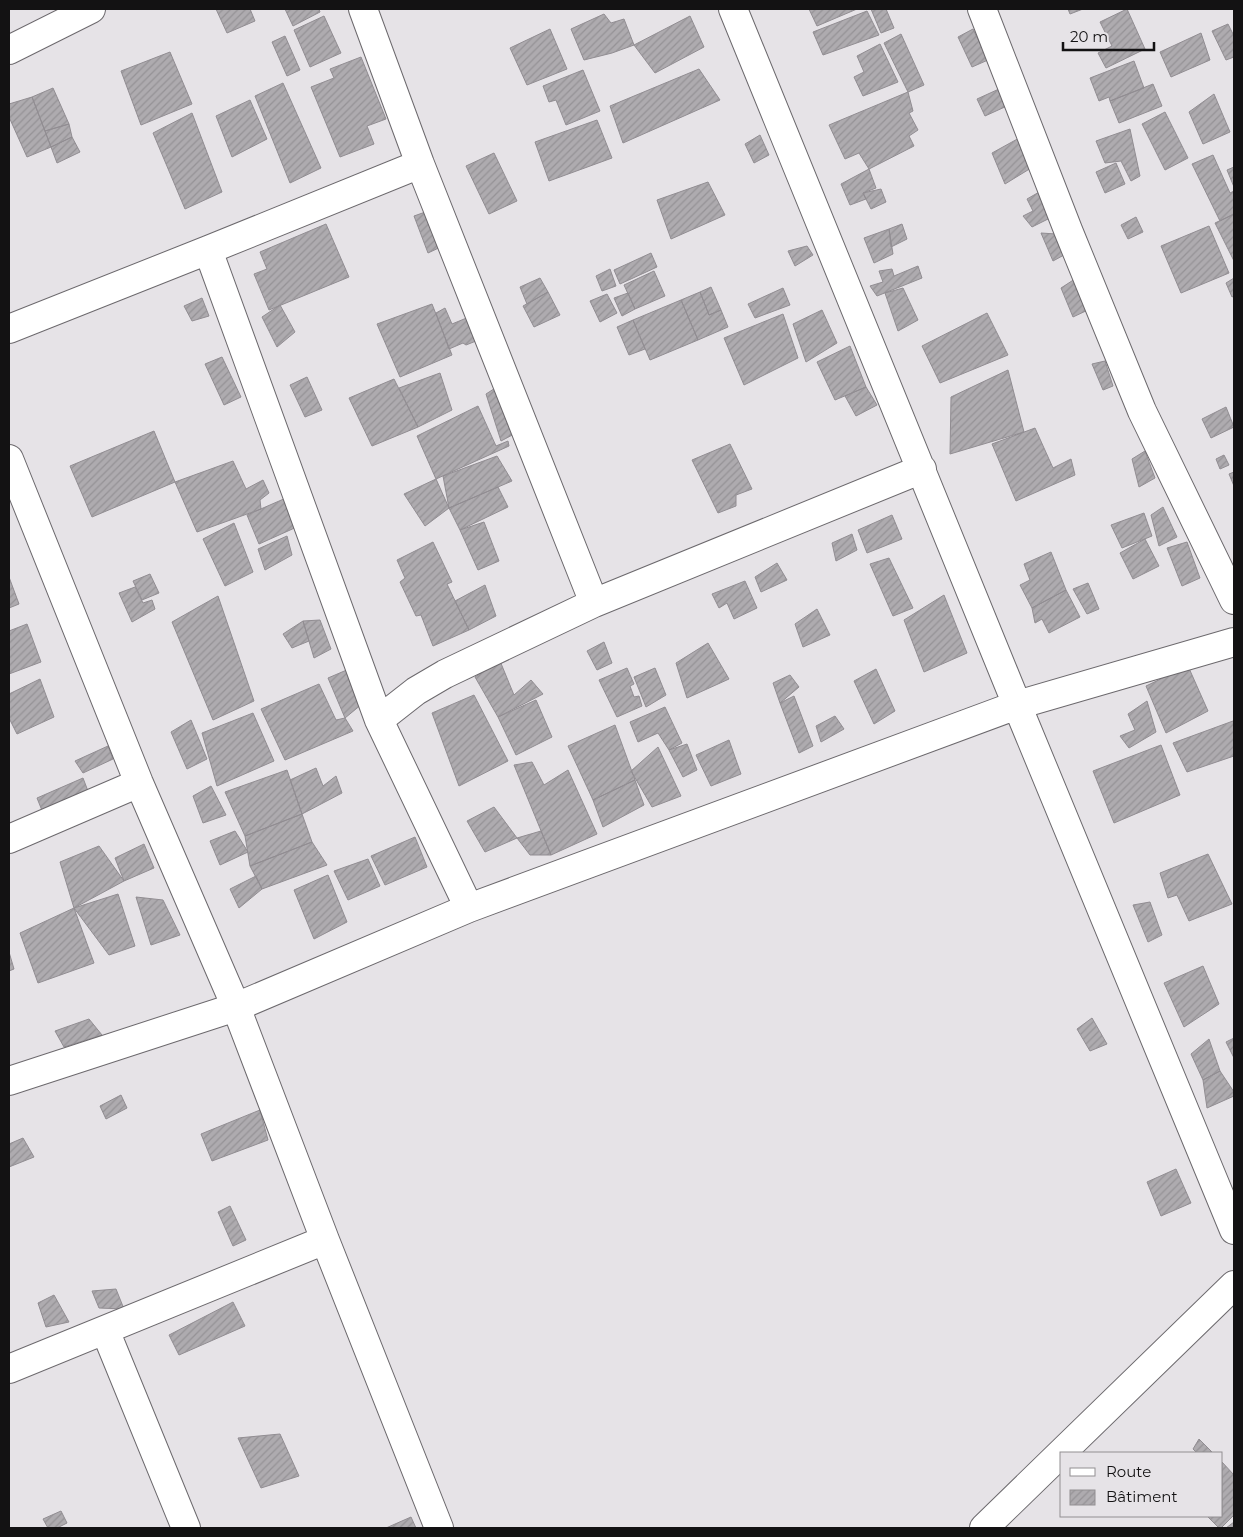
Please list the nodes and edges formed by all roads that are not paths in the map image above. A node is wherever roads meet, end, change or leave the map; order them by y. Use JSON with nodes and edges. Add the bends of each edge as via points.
{"nodes":[{"id":1,"x":90,"y":9,"type":"edge"},
{"id":2,"x":362,"y":9,"type":"edge"},
{"id":3,"x":733,"y":9,"type":"edge"},
{"id":4,"x":982,"y":9,"type":"edge"},
{"id":5,"x":9,"y":50,"type":"edge"},
{"id":6,"x":420,"y":164,"type":"junction"},
{"id":7,"x":208,"y":250,"type":"junction"},
{"id":8,"x":9,"y":329,"type":"edge"},
{"id":9,"x":9,"y":458,"type":"edge"},
{"id":10,"x":922,"y":469,"type":"junction"},
{"id":11,"x":1234,"y":600,"type":"edge"},
{"id":12,"x":594,"y":603,"type":"junction"},
{"id":13,"x":1234,"y":642,"type":"edge"},
{"id":14,"x":1017,"y":705,"type":"junction"},
{"id":15,"x":379,"y":720,"type":"junction"},
{"id":16,"x":139,"y":783,"type":"junction"},
{"id":17,"x":9,"y":839,"type":"edge"},
{"id":18,"x":468,"y":908,"type":"junction"},
{"id":19,"x":236,"y":1007,"type":"junction"},
{"id":20,"x":9,"y":1081,"type":"edge"},
{"id":21,"x":1234,"y":1230,"type":"edge"},
{"id":22,"x":325,"y":1240,"type":"junction"},
{"id":23,"x":1234,"y":1285,"type":"edge"},
{"id":24,"x":105,"y":1330,"type":"junction"},
{"id":25,"x":9,"y":1369,"type":"edge"},
{"id":26,"x":1062,"y":1452,"type":"edge"},
{"id":27,"x":1060,"y":1454,"type":"edge"},
{"id":28,"x":179,"y":1525,"type":"edge"},
{"id":29,"x":439,"y":1528,"type":"edge"},
{"id":30,"x":984,"y":1528,"type":"edge"}],
"edges":[{"from":1,"to":5,"type":"street"},
{"from":2,"to":6,"type":"street"},
{"from":3,"to":10,"type":"street"},
{"from":4,"to":11,"type":"street","via":[[1138,402]]},
{"from":6,"to":7,"type":"street"},
{"from":6,"to":12,"type":"street"},
{"from":7,"to":8,"type":"street"},
{"from":7,"to":15,"type":"street"},
{"from":9,"to":16,"type":"street"},
{"from":10,"to":12,"type":"street"},
{"from":10,"to":14,"type":"street"},
{"from":12,"to":15,"type":"street","via":[[444,674]]},
{"from":13,"to":14,"type":"street"},
{"from":14,"to":18,"type":"street"},
{"from":14,"to":21,"type":"street"},
{"from":15,"to":18,"type":"street"},
{"from":16,"to":17,"type":"street"},
{"from":16,"to":19,"type":"street"},
{"from":18,"to":19,"type":"street"},
{"from":19,"to":20,"type":"street"},
{"from":19,"to":22,"type":"street"},
{"from":22,"to":24,"type":"street"},
{"from":22,"to":29,"type":"street"},
{"from":23,"to":26,"type":"street"},
{"from":24,"to":25,"type":"street"},
{"from":24,"to":28,"type":"street"},
{"from":27,"to":30,"type":"street"}]}
